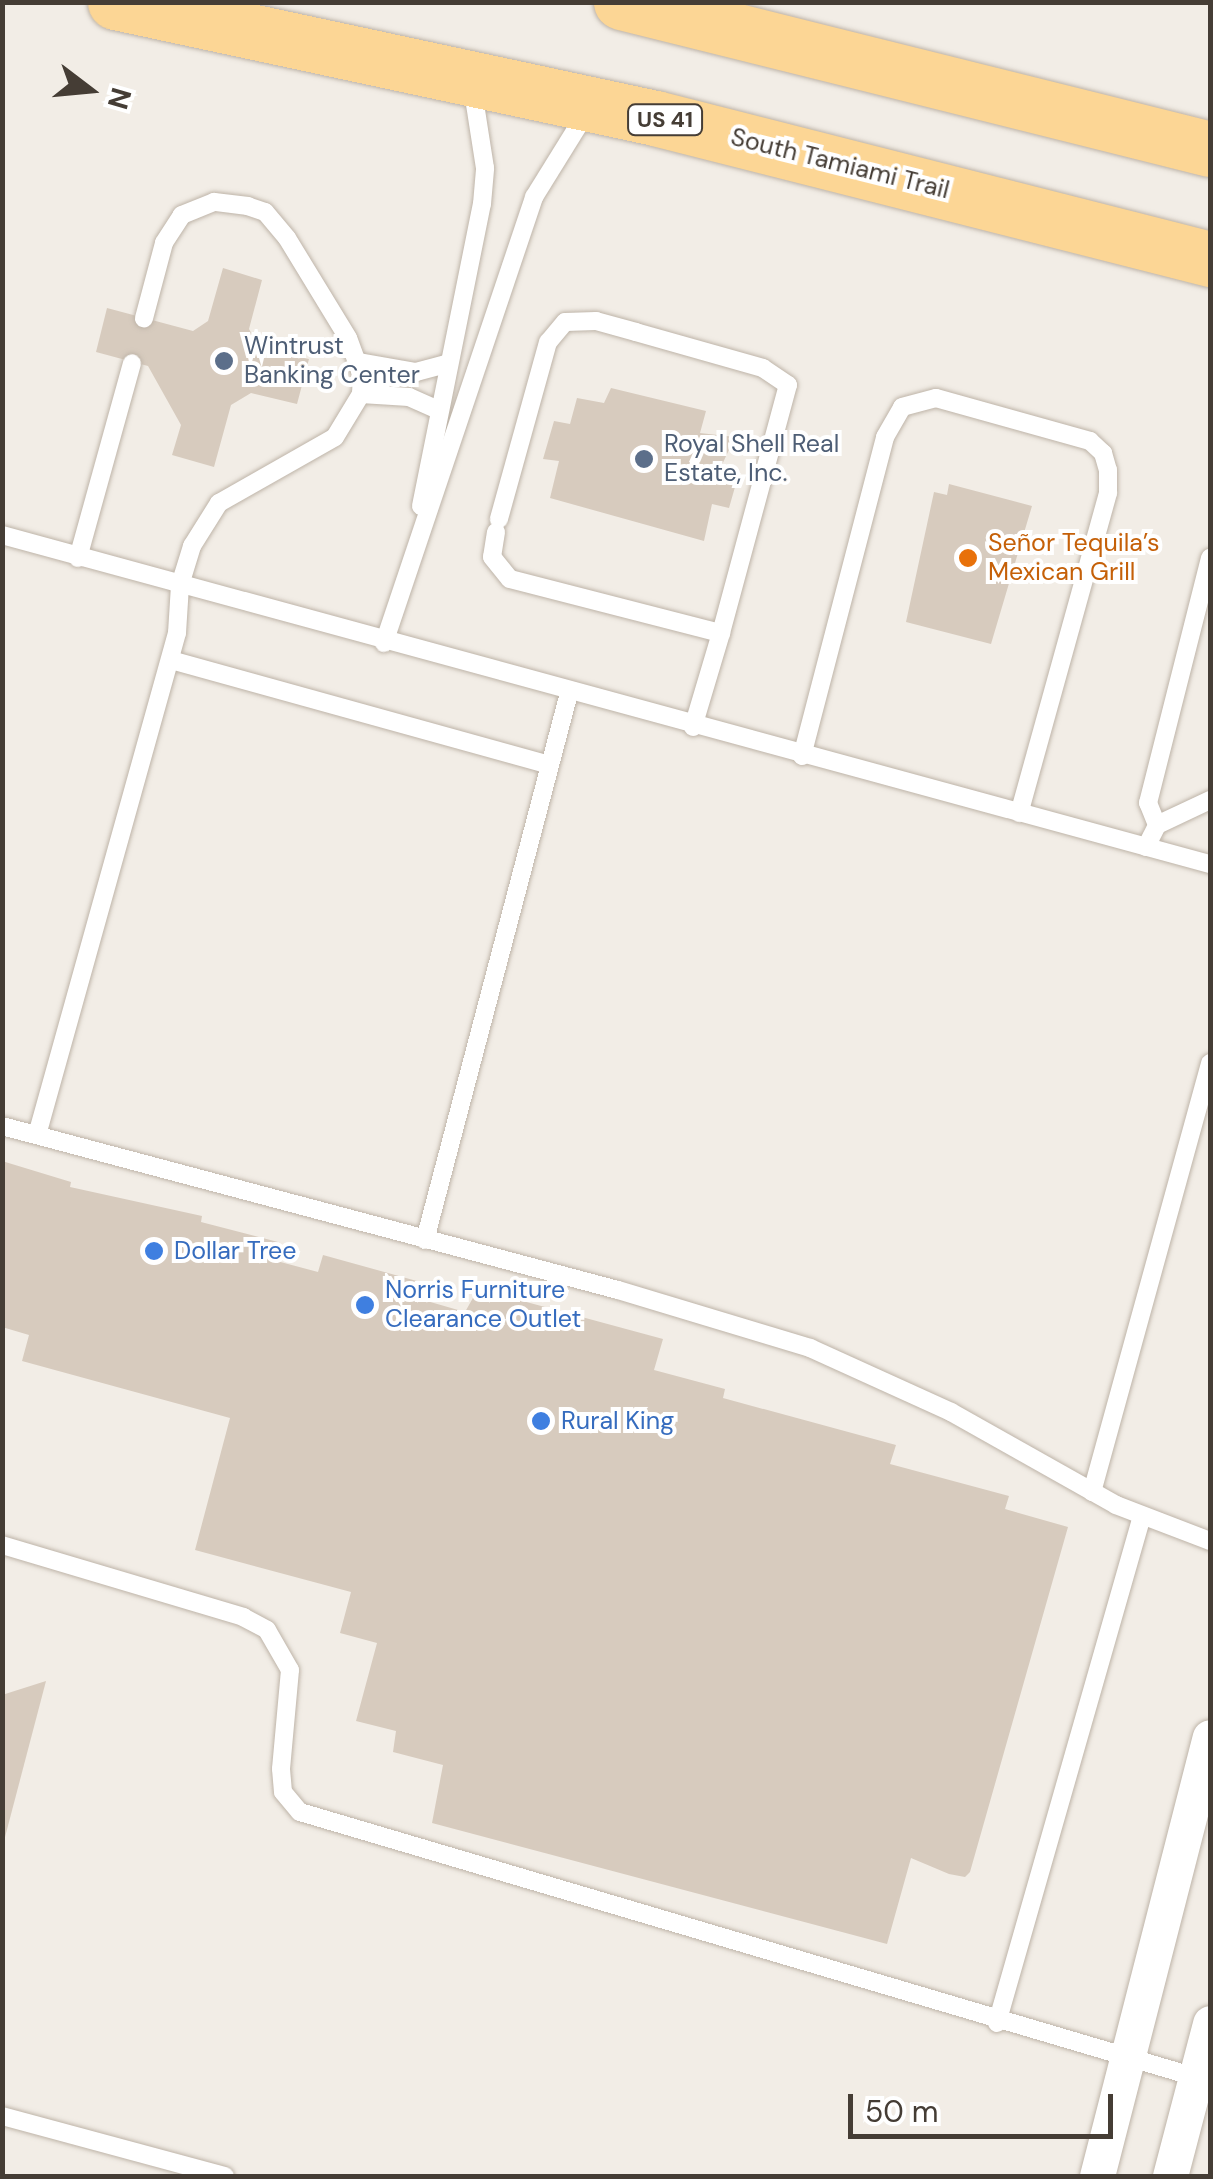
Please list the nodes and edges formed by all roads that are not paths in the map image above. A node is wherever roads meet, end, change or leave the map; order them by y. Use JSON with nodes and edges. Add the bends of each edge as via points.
{"nodes":[{"id":1,"x":115,"y":2,"type":"edge"},
{"id":2,"x":621,"y":2,"type":"edge"},
{"id":3,"x":679,"y":9,"type":"edge"},
{"id":4,"x":470,"y":76,"type":"junction"},
{"id":5,"x":592,"y":103,"type":"junction"},
{"id":6,"x":1210,"y":149,"type":"edge"},
{"id":7,"x":1210,"y":259,"type":"edge"},
{"id":8,"x":144,"y":318,"type":"dead end"},
{"id":9,"x":359,"y":362,"type":"junction"},
{"id":10,"x":132,"y":363,"type":"dead end"},
{"id":11,"x":449,"y":364,"type":"junction"},
{"id":12,"x":361,"y":394,"type":"junction"},
{"id":13,"x":438,"y":410,"type":"junction"},
{"id":14,"x":2,"y":535,"type":"edge"},
{"id":15,"x":78,"y":558,"type":"junction"},
{"id":16,"x":1210,"y":558,"type":"edge"},
{"id":17,"x":411,"y":561,"type":"junction"},
{"id":18,"x":180,"y":585,"type":"junction"},
{"id":19,"x":722,"y":633,"type":"junction"},
{"id":20,"x":384,"y":643,"type":"junction"},
{"id":21,"x":170,"y":660,"type":"junction"},
{"id":22,"x":569,"y":694,"type":"junction"},
{"id":23,"x":693,"y":727,"type":"junction"},
{"id":24,"x":802,"y":756,"type":"junction"},
{"id":25,"x":549,"y":765,"type":"junction"},
{"id":26,"x":1210,"y":800,"type":"edge"},
{"id":27,"x":1020,"y":813,"type":"junction"},
{"id":28,"x":1157,"y":825,"type":"junction"},
{"id":29,"x":1146,"y":847,"type":"junction"},
{"id":30,"x":1210,"y":864,"type":"edge"},
{"id":31,"x":1210,"y":1063,"type":"edge"},
{"id":32,"x":2,"y":1126,"type":"edge"},
{"id":33,"x":37,"y":1135,"type":"junction"},
{"id":34,"x":424,"y":1240,"type":"junction"},
{"id":35,"x":1092,"y":1492,"type":"junction"},
{"id":36,"x":1142,"y":1516,"type":"junction"},
{"id":37,"x":1210,"y":1541,"type":"edge"},
{"id":38,"x":2,"y":1545,"type":"edge"},
{"id":39,"x":1210,"y":1737,"type":"edge"},
{"id":40,"x":997,"y":2022,"type":"junction"},
{"id":41,"x":1210,"y":2022,"type":"edge"},
{"id":42,"x":1126,"y":2062,"type":"junction"},
{"id":43,"x":1203,"y":2080,"type":"edge"},
{"id":44,"x":2,"y":2116,"type":"edge"},
{"id":45,"x":225,"y":2176,"type":"edge"},
{"id":46,"x":1097,"y":2176,"type":"edge"},
{"id":47,"x":1170,"y":2176,"type":"edge"}],
"edges":[{"from":1,"to":4,"type":"main road","name":"South Tamiami Trail","number":"US 41"},
{"from":2,"to":3,"type":"main road"},
{"from":3,"to":6,"type":"main road"},
{"from":4,"to":5,"type":"main road","name":"South Tamiami Trail","number":"US 41"},
{"from":4,"to":11,"type":"lane","via":[[484,168]]},
{"from":5,"to":7,"type":"main road","name":"South Tamiami Trail","number":"US 41"},
{"from":5,"to":17,"type":"lane","via":[[534,197]]},
{"from":8,"to":9,"type":"lane","via":[[172,227],[194,208],[229,201],[274,222]]},
{"from":9,"to":11,"type":"lane","via":[[416,372]]},
{"from":9,"to":12,"type":"lane"},
{"from":10,"to":15,"type":"lane"},
{"from":11,"to":13,"type":"lane"},
{"from":12,"to":13,"type":"lane","via":[[409,397]]},
{"from":12,"to":18,"type":"lane","via":[[334,437],[218,503],[204,521]]},
{"from":13,"to":17,"type":"lane"},
{"from":14,"to":15,"type":"lane"},
{"from":15,"to":18,"type":"lane"},
{"from":16,"to":28,"type":"lane","via":[[1148,803]]},
{"from":17,"to":20,"type":"lane"},
{"from":18,"to":20,"type":"lane"},
{"from":18,"to":21,"type":"lane"},
{"from":19,"to":19,"type":"lane","via":[[787,398],[781,376],[596,321],[566,322],[548,342],[492,558],[510,578]]},
{"from":19,"to":23,"type":"lane"},
{"from":20,"to":22,"type":"lane"},
{"from":21,"to":25,"type":"lane"},
{"from":21,"to":33,"type":"lane"},
{"from":22,"to":23,"type":"lane"},
{"from":22,"to":25,"type":"lane"},
{"from":23,"to":24,"type":"lane"},
{"from":24,"to":27,"type":"lane"},
{"from":24,"to":27,"type":"lane","via":[[885,437],[902,407],[936,398],[1090,442],[1108,470],[1108,493]]},
{"from":25,"to":34,"type":"lane"},
{"from":26,"to":28,"type":"lane"},
{"from":27,"to":29,"type":"lane"},
{"from":28,"to":29,"type":"lane"},
{"from":29,"to":30,"type":"lane"},
{"from":31,"to":35,"type":"lane"},
{"from":32,"to":33,"type":"lane"},
{"from":33,"to":34,"type":"lane"},
{"from":34,"to":35,"type":"lane","via":[[810,1348],[951,1412]]},
{"from":35,"to":36,"type":"lane"},
{"from":36,"to":37,"type":"lane"},
{"from":36,"to":40,"type":"lane"},
{"from":38,"to":40,"type":"lane","via":[[267,1630],[290,1670],[281,1769],[283,1792],[300,1812]]},
{"from":39,"to":42,"type":"street"},
{"from":40,"to":42,"type":"lane"},
{"from":41,"to":43,"type":"street"},
{"from":42,"to":43,"type":"lane"},
{"from":42,"to":46,"type":"street"},
{"from":43,"to":47,"type":"street"},
{"from":44,"to":45,"type":"lane"}]}
